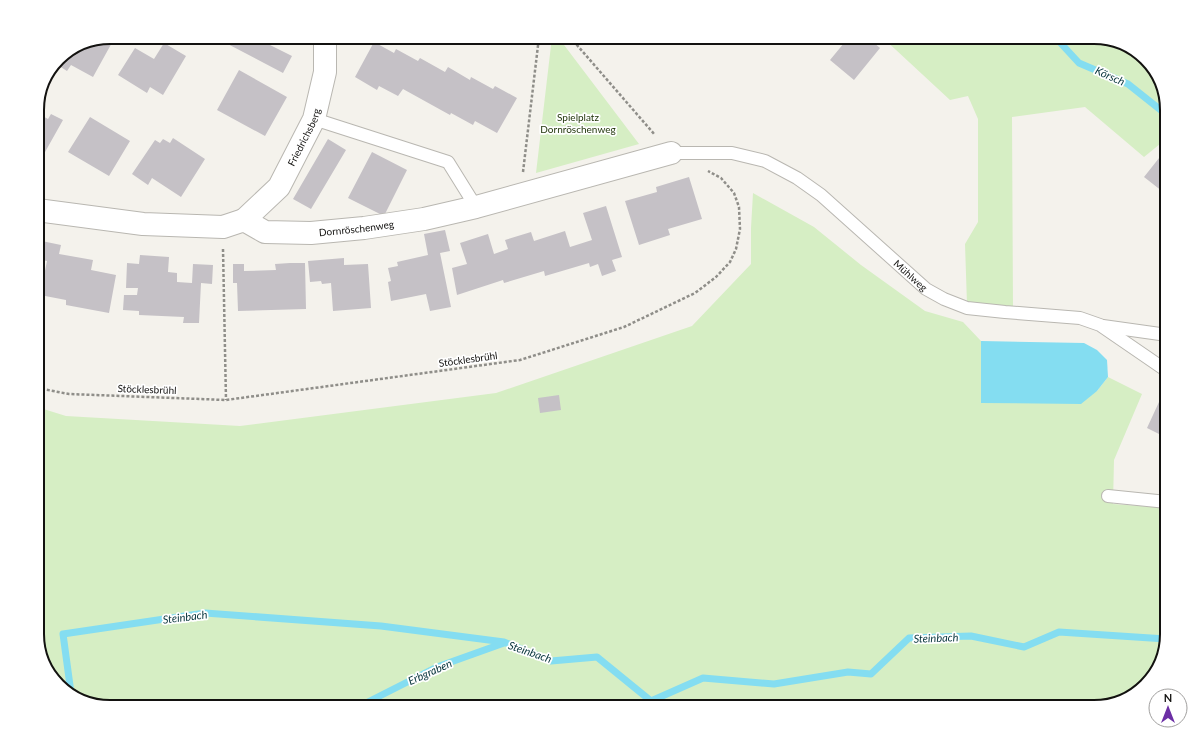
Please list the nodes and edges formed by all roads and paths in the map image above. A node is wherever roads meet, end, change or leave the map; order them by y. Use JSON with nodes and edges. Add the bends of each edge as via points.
{"nodes":[{"id":1,"x":326,"y":44,"type":"edge"},
{"id":2,"x":538,"y":44,"type":"edge"},
{"id":3,"x":576,"y":44,"type":"edge"},
{"id":4,"x":314,"y":119,"type":"junction"},
{"id":5,"x":671,"y":153,"type":"junction"},
{"id":6,"x":702,"y":168,"type":"dead end"},
{"id":7,"x":521,"y":195,"type":"junction"},
{"id":8,"x":476,"y":207,"type":"junction"},
{"id":9,"x":44,"y":211,"type":"edge"},
{"id":10,"x":244,"y":220,"type":"junction"},
{"id":11,"x":223,"y":227,"type":"junction"},
{"id":12,"x":1100,"y":326,"type":"junction"},
{"id":13,"x":1160,"y":334,"type":"dead end"},
{"id":14,"x":1160,"y":366,"type":"edge"},
{"id":15,"x":44,"y":389,"type":"edge"},
{"id":16,"x":226,"y":400,"type":"junction"},
{"id":17,"x":1108,"y":496,"type":"dead end"},
{"id":18,"x":1160,"y":501,"type":"edge"}],
"edges":[{"from":1,"to":4,"type":"street","name":"Friedrichsberg","via":[[326,72]]},
{"from":2,"to":7,"type":"path"},
{"from":3,"to":5,"type":"path"},
{"from":4,"to":8,"type":"lane","via":[[448,162]]},
{"from":4,"to":10,"type":"street","name":"Friedrichsberg","via":[[279,186]]},
{"from":5,"to":7,"type":"street","name":"Dornröschenweg"},
{"from":5,"to":12,"type":"lane","name":"Mühlweg","via":[[732,153],[765,161],[797,178],[821,195],[926,289],[967,308],[1080,318]]},
{"from":6,"to":16,"type":"path","name":"Stöcklesbrühl","via":[[721,178],[734,193],[739,207],[740,229],[730,262],[695,293],[624,327],[520,360]]},
{"from":7,"to":8,"type":"street","name":"Dornröschenweg"},
{"from":8,"to":10,"type":"street","name":"Dornröschenweg","via":[[417,220],[311,233],[264,232]]},
{"from":9,"to":11,"type":"street","via":[[143,224]]},
{"from":10,"to":11,"type":"street"},
{"from":11,"to":16,"type":"path"},
{"from":12,"to":13,"type":"lane"},
{"from":12,"to":14,"type":"lane","name":"Mühlweg"},
{"from":15,"to":16,"type":"path","name":"Stöcklesbrühl","via":[[69,394]]},
{"from":17,"to":18,"type":"lane"}]}
